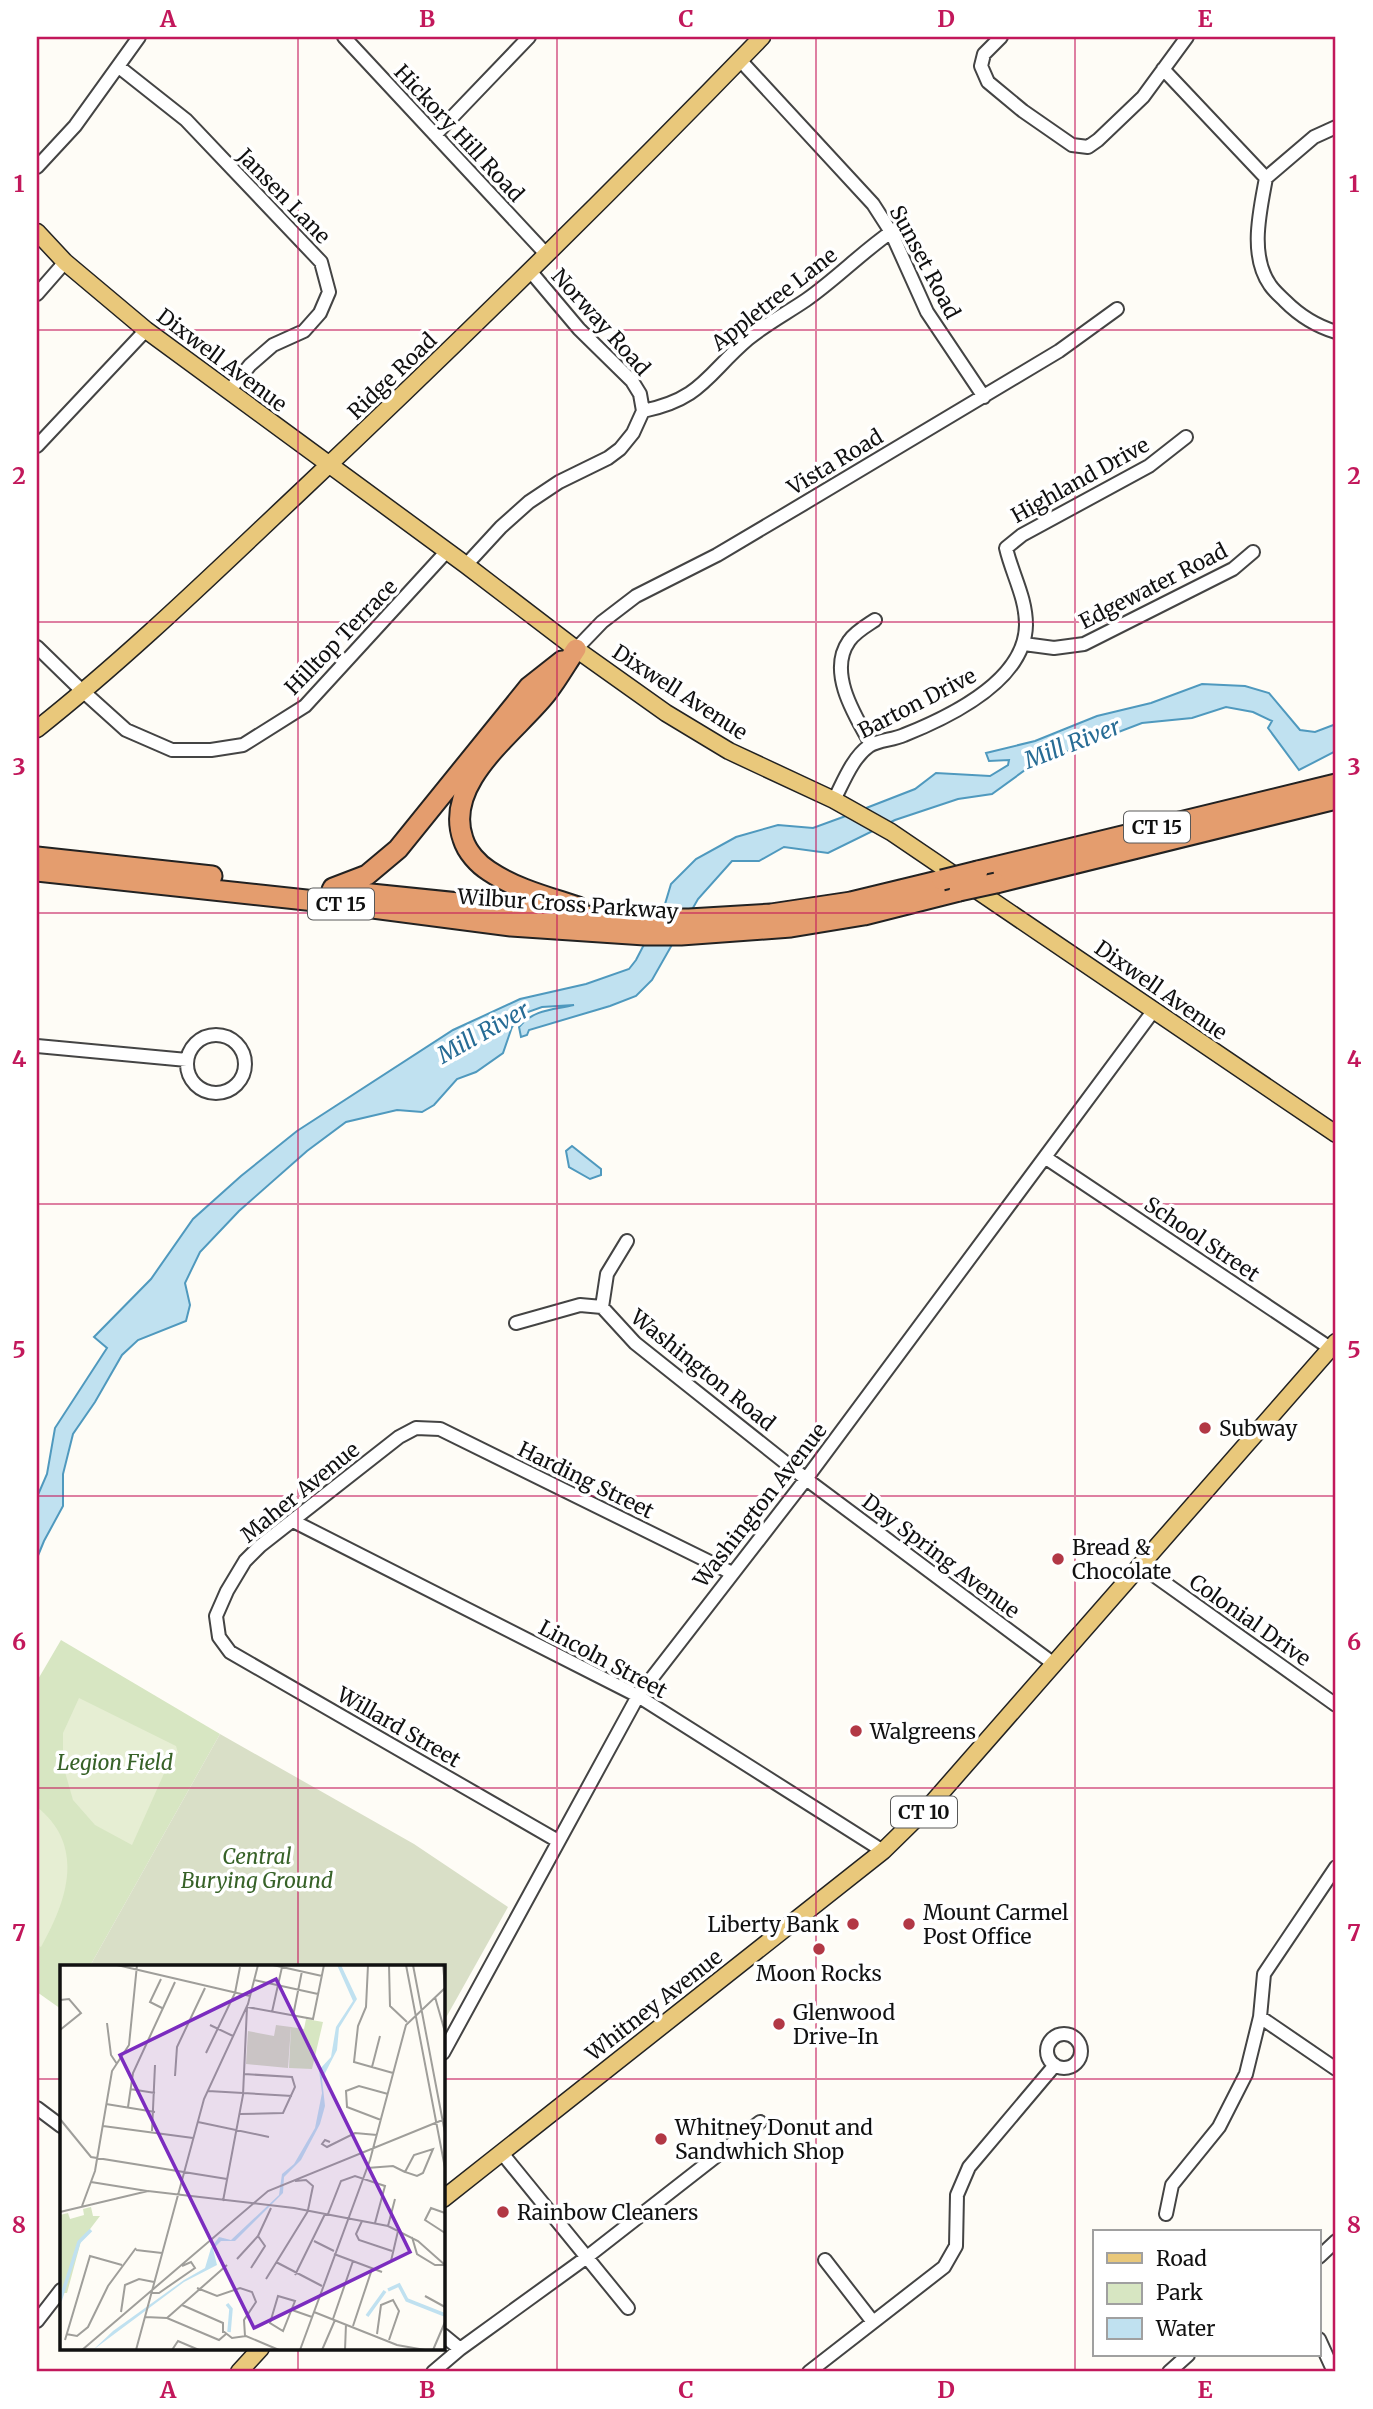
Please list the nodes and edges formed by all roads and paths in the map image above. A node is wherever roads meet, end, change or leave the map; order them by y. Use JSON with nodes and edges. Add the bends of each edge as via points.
{"nodes":[{"id":1,"x":139,"y":37,"type":"edge"},
{"id":2,"x":344,"y":37,"type":"edge"},
{"id":3,"x":529,"y":37,"type":"edge"},
{"id":4,"x":762,"y":37,"type":"edge"},
{"id":5,"x":1001,"y":37,"type":"edge"},
{"id":6,"x":1187,"y":37,"type":"edge"},
{"id":7,"x":740,"y":60,"type":"junction"},
{"id":8,"x":119,"y":67,"type":"junction"},
{"id":9,"x":1163,"y":69,"type":"junction"},
{"id":10,"x":1336,"y":127,"type":"edge"},
{"id":11,"x":435,"y":135,"type":"junction"},
{"id":12,"x":37,"y":167,"type":"edge"},
{"id":13,"x":1266,"y":178,"type":"junction"},
{"id":14,"x":37,"y":232,"type":"edge"},
{"id":15,"x":891,"y":232,"type":"junction"},
{"id":16,"x":547,"y":256,"type":"junction"},
{"id":17,"x":65,"y":262,"type":"junction"},
{"id":18,"x":531,"y":272,"type":"junction"},
{"id":19,"x":37,"y":294,"type":"edge"},
{"id":20,"x":1117,"y":309,"type":"dead end"},
{"id":21,"x":146,"y":330,"type":"junction"},
{"id":22,"x":1336,"y":331,"type":"edge"},
{"id":23,"x":229,"y":391,"type":"junction"},
{"id":24,"x":984,"y":397,"type":"junction"},
{"id":25,"x":643,"y":411,"type":"junction"},
{"id":26,"x":1186,"y":437,"type":"dead end"},
{"id":27,"x":37,"y":446,"type":"edge"},
{"id":28,"x":329,"y":465,"type":"junction"},
{"id":29,"x":447,"y":551,"type":"junction"},
{"id":30,"x":1253,"y":552,"type":"dead end"},
{"id":31,"x":466,"y":565,"type":"junction"},
{"id":32,"x":875,"y":620,"type":"dead end"},
{"id":33,"x":1024,"y":644,"type":"junction"},
{"id":34,"x":37,"y":647,"type":"edge"},
{"id":35,"x":576,"y":649,"type":"junction"},
{"id":36,"x":83,"y":692,"type":"junction"},
{"id":37,"x":37,"y":729,"type":"edge"},
{"id":38,"x":871,"y":744,"type":"junction"},
{"id":39,"x":1336,"y":784,"type":"edge"},
{"id":40,"x":1336,"y":799,"type":"edge"},
{"id":41,"x":834,"y":800,"type":"junction"},
{"id":42,"x":37,"y":857,"type":"edge"},
{"id":43,"x":37,"y":871,"type":"edge"},
{"id":44,"x":950,"y":885,"type":"junction"},
{"id":45,"x":329,"y":890,"type":"junction"},
{"id":46,"x":616,"y":919,"type":"junction"},
{"id":47,"x":649,"y":927,"type":"junction"},
{"id":48,"x":1154,"y":1010,"type":"junction"},
{"id":49,"x":37,"y":1046,"type":"edge"},
{"id":50,"x":187,"y":1060,"type":"junction"},
{"id":51,"x":1336,"y":1134,"type":"edge"},
{"id":52,"x":1046,"y":1158,"type":"junction"},
{"id":53,"x":627,"y":1241,"type":"dead end"},
{"id":54,"x":603,"y":1307,"type":"junction"},
{"id":55,"x":516,"y":1323,"type":"dead end"},
{"id":56,"x":1334,"y":1347,"type":"edge"},
{"id":57,"x":421,"y":1427,"type":"joint"},
{"id":58,"x":806,"y":1479,"type":"junction"},
{"id":59,"x":293,"y":1521,"type":"junction"},
{"id":60,"x":1141,"y":1566,"type":"junction"},
{"id":61,"x":732,"y":1573,"type":"junction"},
{"id":62,"x":223,"y":1644,"type":"joint"},
{"id":63,"x":1054,"y":1664,"type":"junction"},
{"id":64,"x":638,"y":1696,"type":"junction"},
{"id":65,"x":1336,"y":1705,"type":"edge"},
{"id":66,"x":558,"y":1841,"type":"junction"},
{"id":67,"x":883,"y":1851,"type":"junction"},
{"id":68,"x":1336,"y":1867,"type":"edge"},
{"id":69,"x":1331,"y":1886,"type":"edge"},
{"id":70,"x":1260,"y":2017,"type":"junction"},
{"id":71,"x":444,"y":2051,"type":"edge"},
{"id":72,"x":1055,"y":2066,"type":"dead end"},
{"id":73,"x":1336,"y":2069,"type":"edge"},
{"id":74,"x":37,"y":2108,"type":"edge"},
{"id":75,"x":760,"y":2122,"type":"dead end"},
{"id":76,"x":60,"y":2125,"type":"edge"},
{"id":77,"x":501,"y":2152,"type":"junction"},
{"id":78,"x":444,"y":2198,"type":"edge"},
{"id":79,"x":1166,"y":2214,"type":"dead end"},
{"id":80,"x":1336,"y":2241,"type":"edge"},
{"id":81,"x":1320,"y":2256,"type":"edge"},
{"id":82,"x":587,"y":2257,"type":"junction"},
{"id":83,"x":825,"y":2260,"type":"dead end"},
{"id":84,"x":60,"y":2291,"type":"edge"},
{"id":85,"x":628,"y":2308,"type":"dead end"},
{"id":86,"x":37,"y":2321,"type":"edge"},
{"id":87,"x":873,"y":2322,"type":"junction"},
{"id":88,"x":444,"y":2336,"type":"edge"},
{"id":89,"x":1320,"y":2341,"type":"edge"},
{"id":90,"x":460,"y":2349,"type":"junction"},
{"id":91,"x":259,"y":2350,"type":"edge"},
{"id":92,"x":1187,"y":2356,"type":"edge"},
{"id":93,"x":240,"y":2372,"type":"edge"},
{"id":94,"x":433,"y":2372,"type":"edge"},
{"id":95,"x":808,"y":2372,"type":"edge"},
{"id":96,"x":1169,"y":2372,"type":"edge"},
{"id":97,"x":1334,"y":2372,"type":"edge"}],
"edges":[{"from":1,"to":8,"type":"street"},
{"from":2,"to":11,"type":"street","name":"Hickory Hill Road"},
{"from":3,"to":11,"type":"street"},
{"from":4,"to":7,"type":"main road","name":"Ridge Road"},
{"from":5,"to":9,"type":"street","via":[[984,54],[981,66],[988,82],[1072,145],[1088,147],[1098,141],[1143,97]]},
{"from":6,"to":9,"type":"street"},
{"from":7,"to":15,"type":"street","name":"Sunset Road","via":[[873,204]]},
{"from":7,"to":16,"type":"main road","name":"Ridge Road"},
{"from":8,"to":12,"type":"street"},
{"from":8,"to":23,"type":"street","name":"Jansen Lane","via":[[186,120],[321,262],[329,292],[320,313],[304,331],[258,358]]},
{"from":9,"to":13,"type":"street"},
{"from":10,"to":13,"type":"street","via":[[1314,137]]},
{"from":11,"to":16,"type":"street","name":"Hickory Hill Road"},
{"from":13,"to":22,"type":"street","via":[[1260,212],[1260,264],[1270,285],[1293,309],[1313,324]]},
{"from":14,"to":17,"type":"main road","name":"Dixwell Avenue"},
{"from":15,"to":24,"type":"street","name":"Sunset Road","via":[[928,312]]},
{"from":15,"to":25,"type":"street","name":"Appletree Lane","via":[[808,299],[749,338],[687,397]]},
{"from":16,"to":18,"type":"main road","name":"Ridge Road"},
{"from":17,"to":19,"type":"street"},
{"from":17,"to":21,"type":"main road","name":"Dixwell Avenue"},
{"from":18,"to":25,"type":"street","name":"Norway Road","via":[[579,329],[632,381]]},
{"from":18,"to":28,"type":"main road","name":"Ridge Road"},
{"from":20,"to":24,"type":"street","name":"Vista Road"},
{"from":21,"to":23,"type":"main road","name":"Dixwell Avenue"},
{"from":21,"to":27,"type":"street"},
{"from":23,"to":28,"type":"main road","name":"Dixwell Avenue"},
{"from":24,"to":35,"type":"street","name":"Vista Road","via":[[717,555],[636,596]]},
{"from":25,"to":31,"type":"street","name":"Norway Road","via":[[621,449],[529,502]]},
{"from":26,"to":33,"type":"street","name":"Highland Drive","via":[[1150,466],[1021,535],[1006,548],[1024,605]]},
{"from":28,"to":29,"type":"main road","name":"Dixwell Avenue"},
{"from":28,"to":36,"type":"main road","name":"Ridge Road"},
{"from":29,"to":31,"type":"main road","name":"Dixwell Avenue"},
{"from":29,"to":36,"type":"street","name":"Hilltop Terrace","via":[[304,706],[243,745],[172,750],[126,730]]},
{"from":30,"to":33,"type":"street","name":"Edgewater Road","via":[[1233,569],[1084,644],[1054,648]]},
{"from":31,"to":35,"type":"main road","name":"Dixwell Avenue"},
{"from":32,"to":38,"type":"street","via":[[849,641],[841,668],[841,681]]},
{"from":33,"to":38,"type":"street","name":"Barton Drive","via":[[1000,680],[979,696],[904,735]]},
{"from":34,"to":36,"type":"street"},
{"from":35,"to":41,"type":"main road","name":"Dixwell Avenue","via":[[698,733]]},
{"from":35,"to":45,"type":"highway","via":[[529,687],[398,849],[367,875]]},
{"from":35,"to":46,"type":"highway","via":[[547,693],[482,765],[459,805],[459,828],[466,849],[487,870],[532,892]]},
{"from":36,"to":37,"type":"main road","name":"Ridge Road"},
{"from":38,"to":41,"type":"street","name":"Barton Drive"},
{"from":39,"to":44,"type":"highway","name":"Wilbur Cross Parkway","number":"CT 15","bridge":true,"via":[[978,871]]},
{"from":40,"to":44,"type":"highway","name":"Wilbur Cross Parkway","number":"CT 15","bridge":true,"via":[[996,883]]},
{"from":41,"to":48,"type":"main road","name":"Dixwell Avenue","via":[[885,828]]},
{"from":42,"to":45,"type":"highway","name":"Wilbur Cross Parkway","number":"CT 15"},
{"from":43,"to":47,"type":"highway","name":"Wilbur Cross Parkway","number":"CT 15","via":[[511,926]]},
{"from":44,"to":47,"type":"highway","name":"Wilbur Cross Parkway","number":"CT 15","via":[[771,915],[685,927]]},
{"from":45,"to":46,"type":"highway","name":"Wilbur Cross Parkway","number":"CT 15"},
{"from":46,"to":47,"type":"highway","name":"Wilbur Cross Parkway","number":"CT 15"},
{"from":48,"to":51,"type":"main road","name":"Dixwell Avenue"},
{"from":48,"to":52,"type":"street","name":"Washington Avenue"},
{"from":49,"to":50,"type":"street"},
{"from":50,"to":50,"type":"street","via":[[195,1085],[210,1093],[228,1091],[244,1071],[240,1048],[219,1035],[199,1040]]},
{"from":52,"to":56,"type":"street","name":"School Street"},
{"from":52,"to":58,"type":"street","name":"Washington Avenue"},
{"from":53,"to":54,"type":"street","name":"Washington Road","via":[[607,1273]]},
{"from":54,"to":55,"type":"street","via":[[580,1305]]},
{"from":54,"to":58,"type":"street","name":"Washington Road","via":[[635,1343]]},
{"from":56,"to":60,"type":"main road","name":"Whitney Avenue","number":"CT 10"},
{"from":57,"to":59,"type":"street","name":"Maher Avenue","via":[[399,1437]]},
{"from":57,"to":61,"type":"street","name":"Harding Street","via":[[440,1429]]},
{"from":58,"to":61,"type":"street","name":"Washington Avenue"},
{"from":58,"to":63,"type":"street","name":"Day Spring Avenue"},
{"from":59,"to":62,"type":"street","name":"Maher Avenue","via":[[251,1554],[237,1572],[216,1616]]},
{"from":59,"to":64,"type":"street","name":"Lincoln Street"},
{"from":60,"to":63,"type":"main road","name":"Whitney Avenue","number":"CT 10"},
{"from":60,"to":65,"type":"street","name":"Colonial Drive"},
{"from":61,"to":64,"type":"street","name":"Washington Avenue"},
{"from":62,"to":66,"type":"street","name":"Willard Street","via":[[250,1665]]},
{"from":63,"to":67,"type":"main road","name":"Whitney Avenue","number":"CT 10","via":[[933,1802]]},
{"from":64,"to":66,"type":"street","name":"Washington Avenue"},
{"from":64,"to":67,"type":"street","name":"Lincoln Street"},
{"from":66,"to":71,"type":"street","name":"Washington Avenue"},
{"from":67,"to":77,"type":"main road","name":"Whitney Avenue","number":"CT 10"},
{"from":68,"to":69,"type":"street"},
{"from":69,"to":70,"type":"street","via":[[1264,1974]]},
{"from":70,"to":73,"type":"street"},
{"from":70,"to":79,"type":"street","via":[[1246,2074],[1219,2127],[1172,2185]]},
{"from":72,"to":87,"type":"street","via":[[969,2167],[957,2195],[956,2246],[944,2267]]},
{"from":74,"to":76,"type":"street"},
{"from":75,"to":82,"type":"street"},
{"from":77,"to":78,"type":"main road","name":"Whitney Avenue","number":"CT 10"},
{"from":77,"to":82,"type":"street"},
{"from":80,"to":81,"type":"street"},
{"from":82,"to":85,"type":"street"},
{"from":82,"to":90,"type":"street"},
{"from":83,"to":87,"type":"street"},
{"from":84,"to":86,"type":"street"},
{"from":87,"to":95,"type":"street"},
{"from":88,"to":90,"type":"street"},
{"from":89,"to":97,"type":"street"},
{"from":90,"to":94,"type":"street"},
{"from":91,"to":93,"type":"main road"},
{"from":92,"to":96,"type":"street"}]}
